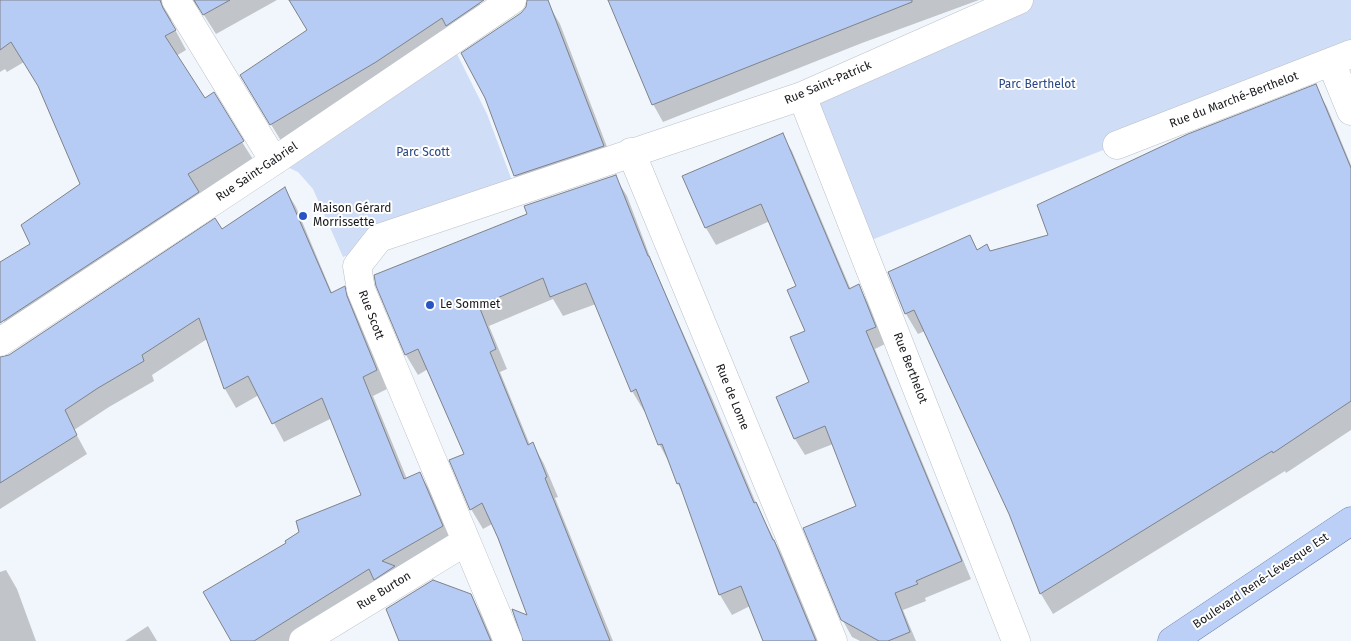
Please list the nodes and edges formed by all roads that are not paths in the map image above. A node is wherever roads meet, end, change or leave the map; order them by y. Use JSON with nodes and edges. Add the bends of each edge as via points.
{"nodes":[{"id":1,"x":176,"y":0,"type":"edge"},
{"id":2,"x":512,"y":0,"type":"edge"},
{"id":3,"x":1019,"y":0,"type":"edge"},
{"id":4,"x":1341,"y":58,"type":"edge"},
{"id":5,"x":802,"y":96,"type":"junction"},
{"id":6,"x":1351,"y":111,"type":"edge"},
{"id":7,"x":1117,"y":145,"type":"dead end"},
{"id":8,"x":631,"y":152,"type":"junction"},
{"id":9,"x":274,"y":161,"type":"junction"},
{"id":10,"x":0,"y":342,"type":"edge"},
{"id":11,"x":1351,"y":521,"type":"edge"},
{"id":12,"x":465,"y":542,"type":"junction"},
{"id":13,"x":303,"y":641,"type":"edge"},
{"id":14,"x":508,"y":641,"type":"edge"},
{"id":15,"x":833,"y":641,"type":"edge"},
{"id":16,"x":1016,"y":641,"type":"edge"},
{"id":17,"x":1172,"y":641,"type":"edge"}],
"edges":[{"from":1,"to":9,"type":"street"},
{"from":2,"to":9,"type":"street","name":"Rue Saint-Gabriel"},
{"from":3,"to":5,"type":"street","name":"Rue Saint-Patrick"},
{"from":4,"to":6,"type":"street"},
{"from":4,"to":7,"type":"street","name":"Rue du Marché-Berthelot"},
{"from":5,"to":8,"type":"street","name":"Rue Saint-Patrick"},
{"from":5,"to":16,"type":"street","name":"Rue Berthelot"},
{"from":8,"to":12,"type":"street","name":"Rue Scott","via":[[379,238],[357,266],[361,290]]},
{"from":8,"to":15,"type":"street","name":"Rue de Lome"},
{"from":9,"to":10,"type":"street","name":"Rue Saint-Gabriel"},
{"from":11,"to":17,"type":"main road","name":"Boulevard René-Lévesque Est"},
{"from":12,"to":13,"type":"street","name":"Rue Burton"},
{"from":12,"to":14,"type":"street","name":"Rue Scott"}]}
